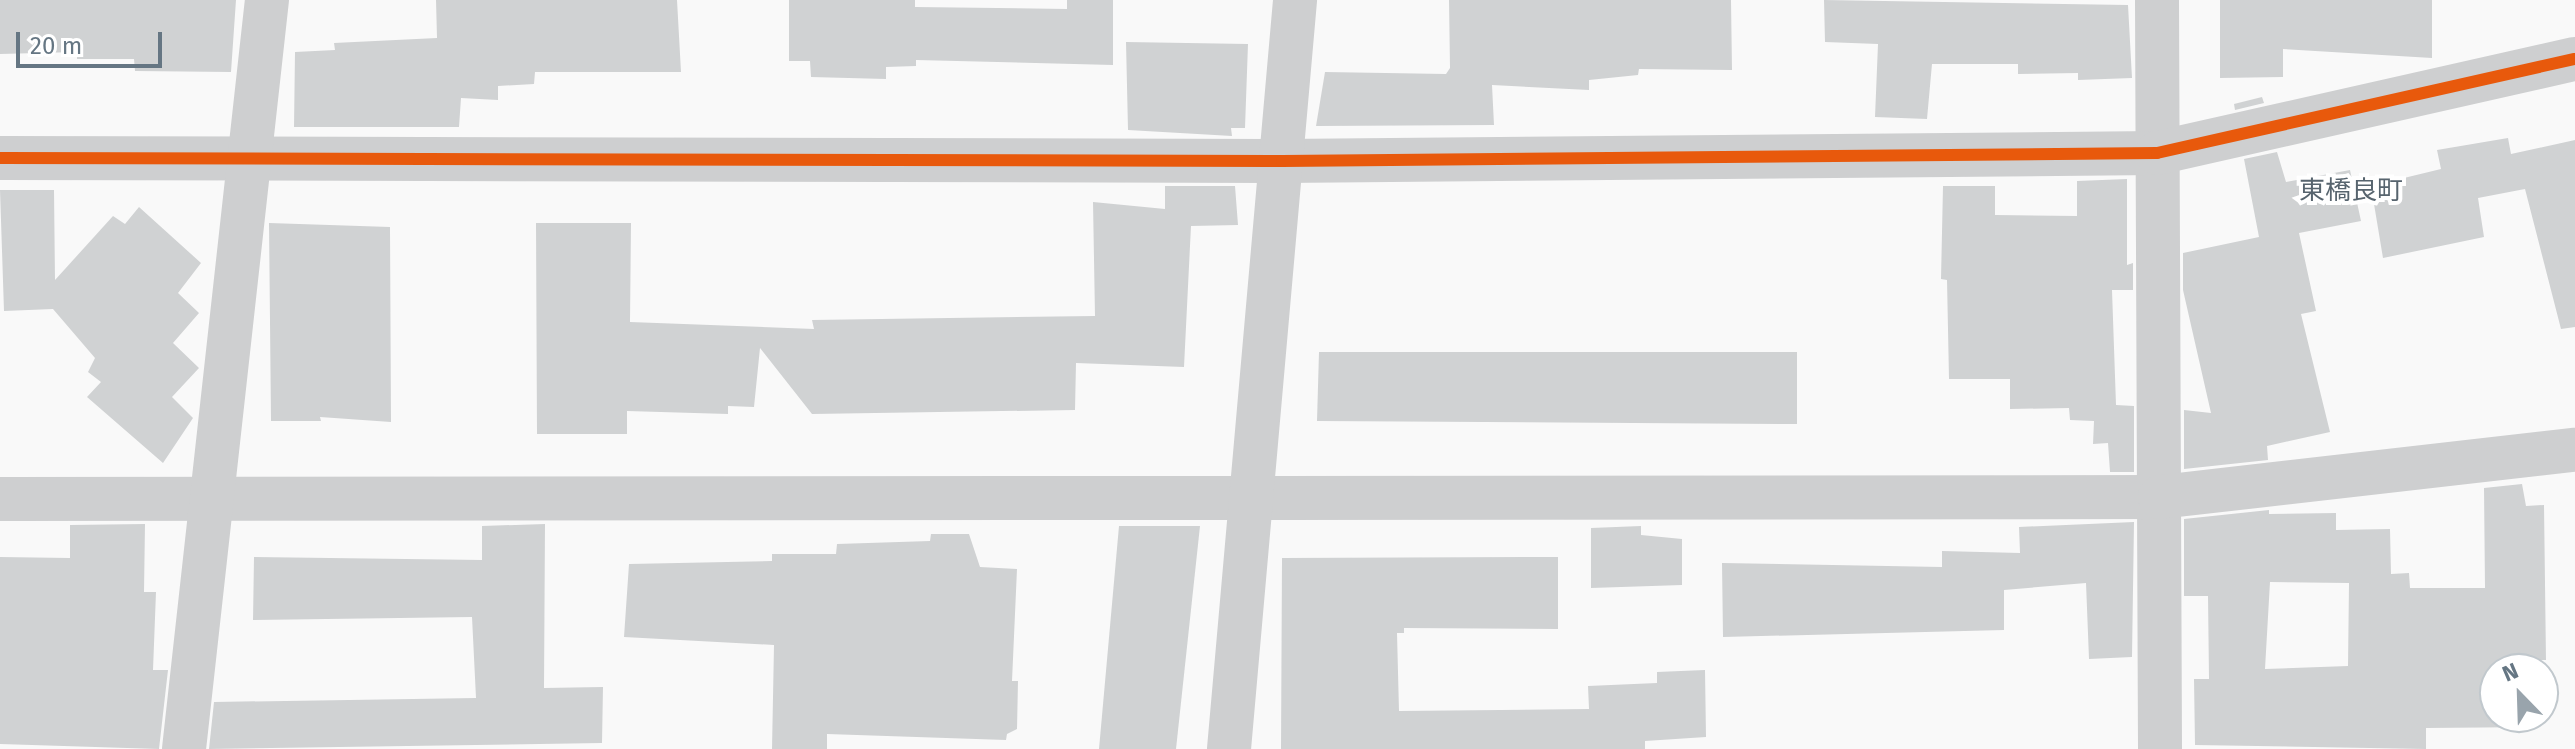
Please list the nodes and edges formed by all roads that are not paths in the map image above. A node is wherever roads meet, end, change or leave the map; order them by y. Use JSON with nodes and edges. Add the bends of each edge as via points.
{"nodes":[{"id":1,"x":267,"y":0,"type":"edge"},
{"id":2,"x":1295,"y":0,"type":"edge"},
{"id":3,"x":2157,"y":0,"type":"edge"},
{"id":4,"x":2575,"y":59,"type":"edge"},
{"id":5,"x":2157,"y":153,"type":"junction"},
{"id":6,"x":249,"y":156,"type":"junction"},
{"id":7,"x":0,"y":158,"type":"edge"},
{"id":8,"x":1282,"y":161,"type":"junction"},
{"id":9,"x":2575,"y":450,"type":"edge"},
{"id":10,"x":2160,"y":497,"type":"junction"},
{"id":11,"x":1254,"y":498,"type":"junction"},
{"id":12,"x":0,"y":499,"type":"edge"},
{"id":13,"x":210,"y":500,"type":"junction"},
{"id":14,"x":184,"y":749,"type":"edge"},
{"id":15,"x":1229,"y":749,"type":"edge"},
{"id":16,"x":2160,"y":749,"type":"edge"}],
"edges":[{"from":1,"to":6,"type":"street"},
{"from":2,"to":8,"type":"street"},
{"from":3,"to":5,"type":"street"},
{"from":4,"to":5,"type":"street"},
{"from":5,"to":8,"type":"street"},
{"from":5,"to":10,"type":"street"},
{"from":6,"to":7,"type":"street"},
{"from":6,"to":8,"type":"street"},
{"from":6,"to":13,"type":"street"},
{"from":8,"to":11,"type":"street"},
{"from":9,"to":10,"type":"street"},
{"from":10,"to":11,"type":"street"},
{"from":10,"to":16,"type":"street"},
{"from":11,"to":13,"type":"street"},
{"from":11,"to":15,"type":"street"},
{"from":12,"to":13,"type":"street"},
{"from":13,"to":14,"type":"street"}]}
